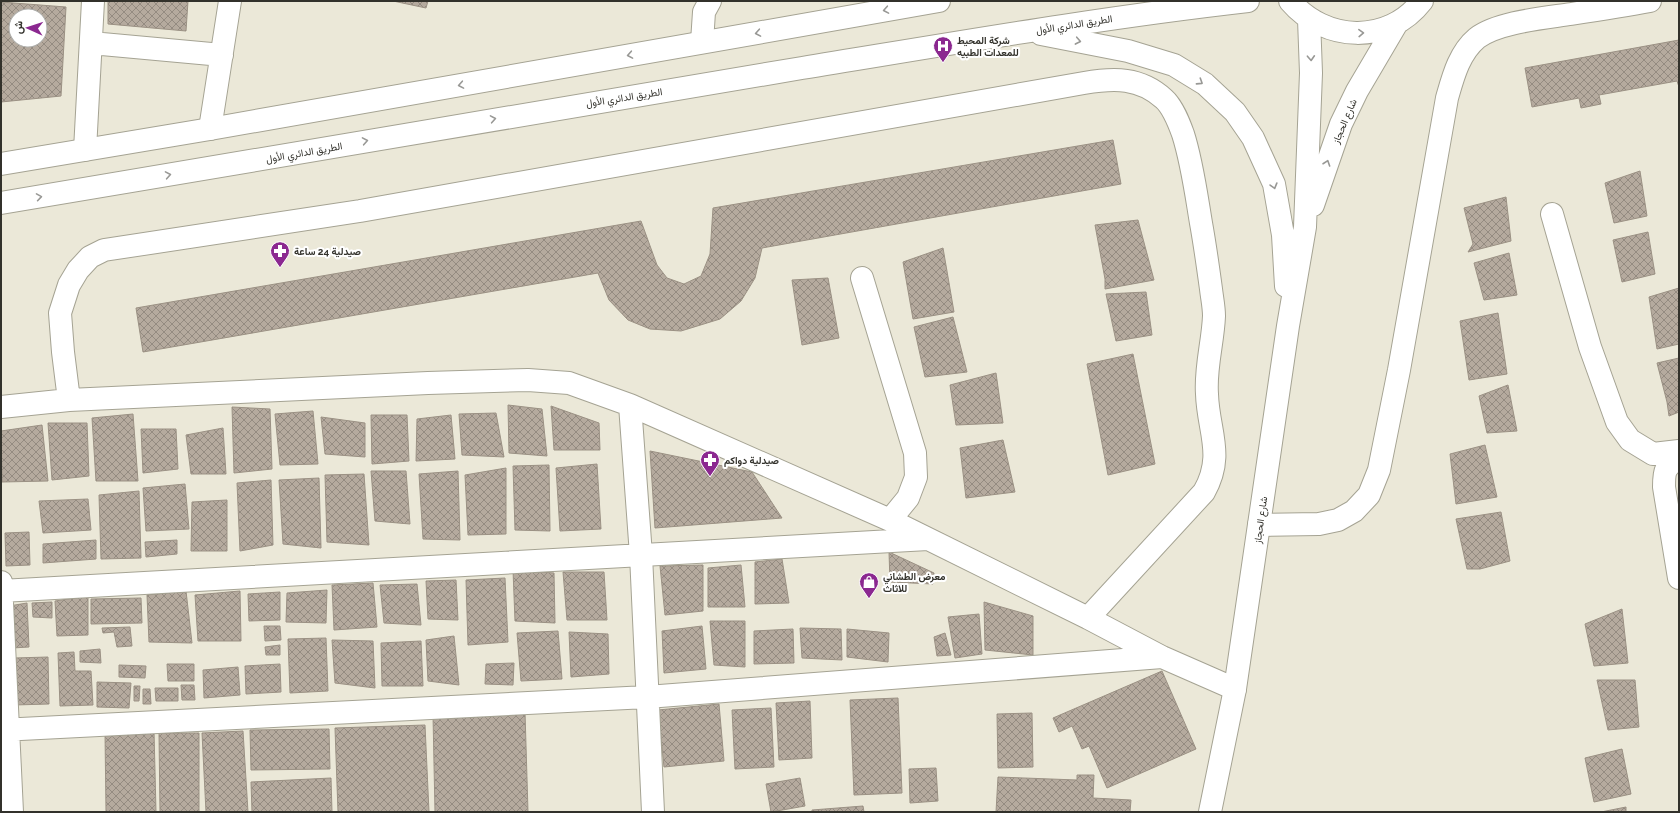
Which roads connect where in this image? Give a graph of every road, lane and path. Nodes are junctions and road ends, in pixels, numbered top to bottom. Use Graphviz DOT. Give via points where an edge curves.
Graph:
graph roads {
  1 [pos="93,1"];
  2 [pos="230,1"];
  3 [pos="710,1"];
  4 [pos="939,1"];
  5 [pos="1248,1"];
  6 [pos="1290,1"];
  7 [pos="1422,1"];
  8 [pos="1650,1"];
  9 [pos="1309,19"];
  10 [pos="1397,23"];
  11 [pos="1026,32"];
  12 [pos="702,42"];
  13 [pos="91,43"];
  14 [pos="222,56"];
  15 [pos="210,129"];
  16 [pos="85,150"];
  17 [pos="1,164"];
  18 [pos="1,203"];
  19 [pos="1552,214"];
  20 [pos="1305,226"];
  21 [pos="862,278"];
  22 [pos="1288,326"];
  23 [pos="69,400"];
  24 [pos="630,405"];
  25 [pos="1,407"];
  26 [pos="1679,451"];
  27 [pos="1679,457"];
  28 [pos="890,520"];
  29 [pos="1259,525"];
  30 [pos="930,539"];
  31 [pos="641,555"];
  32 [pos="1679,576"];
  33 [pos="1,582"];
  34 [pos="1,591"];
  35 [pos="1088,618"];
  36 [pos="1162,657"];
  37 [pos="1235,690"];
  38 [pos="647,697"];
  39 [pos="4,730"];
  40 [pos="12,812"];
  41 [pos="653,812"];
  42 [pos="1210,812"];
  1 -- 13 [label="street"];
  2 -- 14 [label="street"];
  3 -- 12 [label="street" via="704,12"];
  4 -- 12 [label="street, one-way"];
  5 -- 11 [label="street, الطريق الدائري الأول" via="1147,12"];
  6 -- 9 [label="street"];
  7 -- 10 [label="street"];
  8 -- 29 [label="street" via="1496,28 1477,38 1463,54 1447,98 1395,393 1379,470 1369,495 1354,511 1338,520 1320,524"];
  9 -- 10 [label="street, one-way" via="1330,29 1352,33 1383,29"];
  9 -- 20 [label="street, شارع الحجاز, one-way" via="1311,73"];
  20 -- 10 [label="street, شارع الحجاز, one-way" via="1341,124 1356,91"];
  18 -- 11 [label="street, الطريق الدائري الأول, one-way" via="527,113"];
  11 -- 22 [label="street, one-way" via="1128,51 1174,65 1205,84 1235,112 1253,138 1274,184 1283,235"];
  12 -- 15 [label="street, one-way"];
  13 -- 14 [label="street"];
  13 -- 16 [label="street"];
  14 -- 15 [label="street"];
  15 -- 16 [label="street"];
  16 -- 17 [label="street"];
  19 -- 26 [label="street" via="1590,347 1616,422 1630,440 1653,454"];
  20 -- 22 [label="street, شارع الحجاز"];
  21 -- 28 [label="street" via="916,453 916,477 908,498"];
  22 -- 29 [label="street, شارع الحجاز"];
  23 -- 24 [label="street" via="528,380 569,383"];
  23 -- 25 [label="street"];
  23 -- 35 [label="street" via="60,313 78,270 90,257 104,250 368,209 1108,79 1132,81 1165,100 1175,116 1189,156 1214,314 1206,394 1214,436 1214,469 1204,492"];
  24 -- 28 [label="street"];
  24 -- 31 [label="street"];
  27 -- 32 [label="street" via="1666,466 1664,488"];
  28 -- 30 [label="street"];
  29 -- 37 [label="street, شارع الحجاز"];
  30 -- 31 [label="street"];
  30 -- 35 [label="street"];
  31 -- 34 [label="street"];
  31 -- 38 [label="street"];
  33 -- 34 [label="street"];
  34 -- 39 [label="street"];
  35 -- 36 [label="street"];
  36 -- 37 [label="street"];
  36 -- 38 [label="street"];
  37 -- 42 [label="street, شارع الحجاز"];
  38 -- 39 [label="street"];
  38 -- 41 [label="street"];
  39 -- 40 [label="street"];
}
